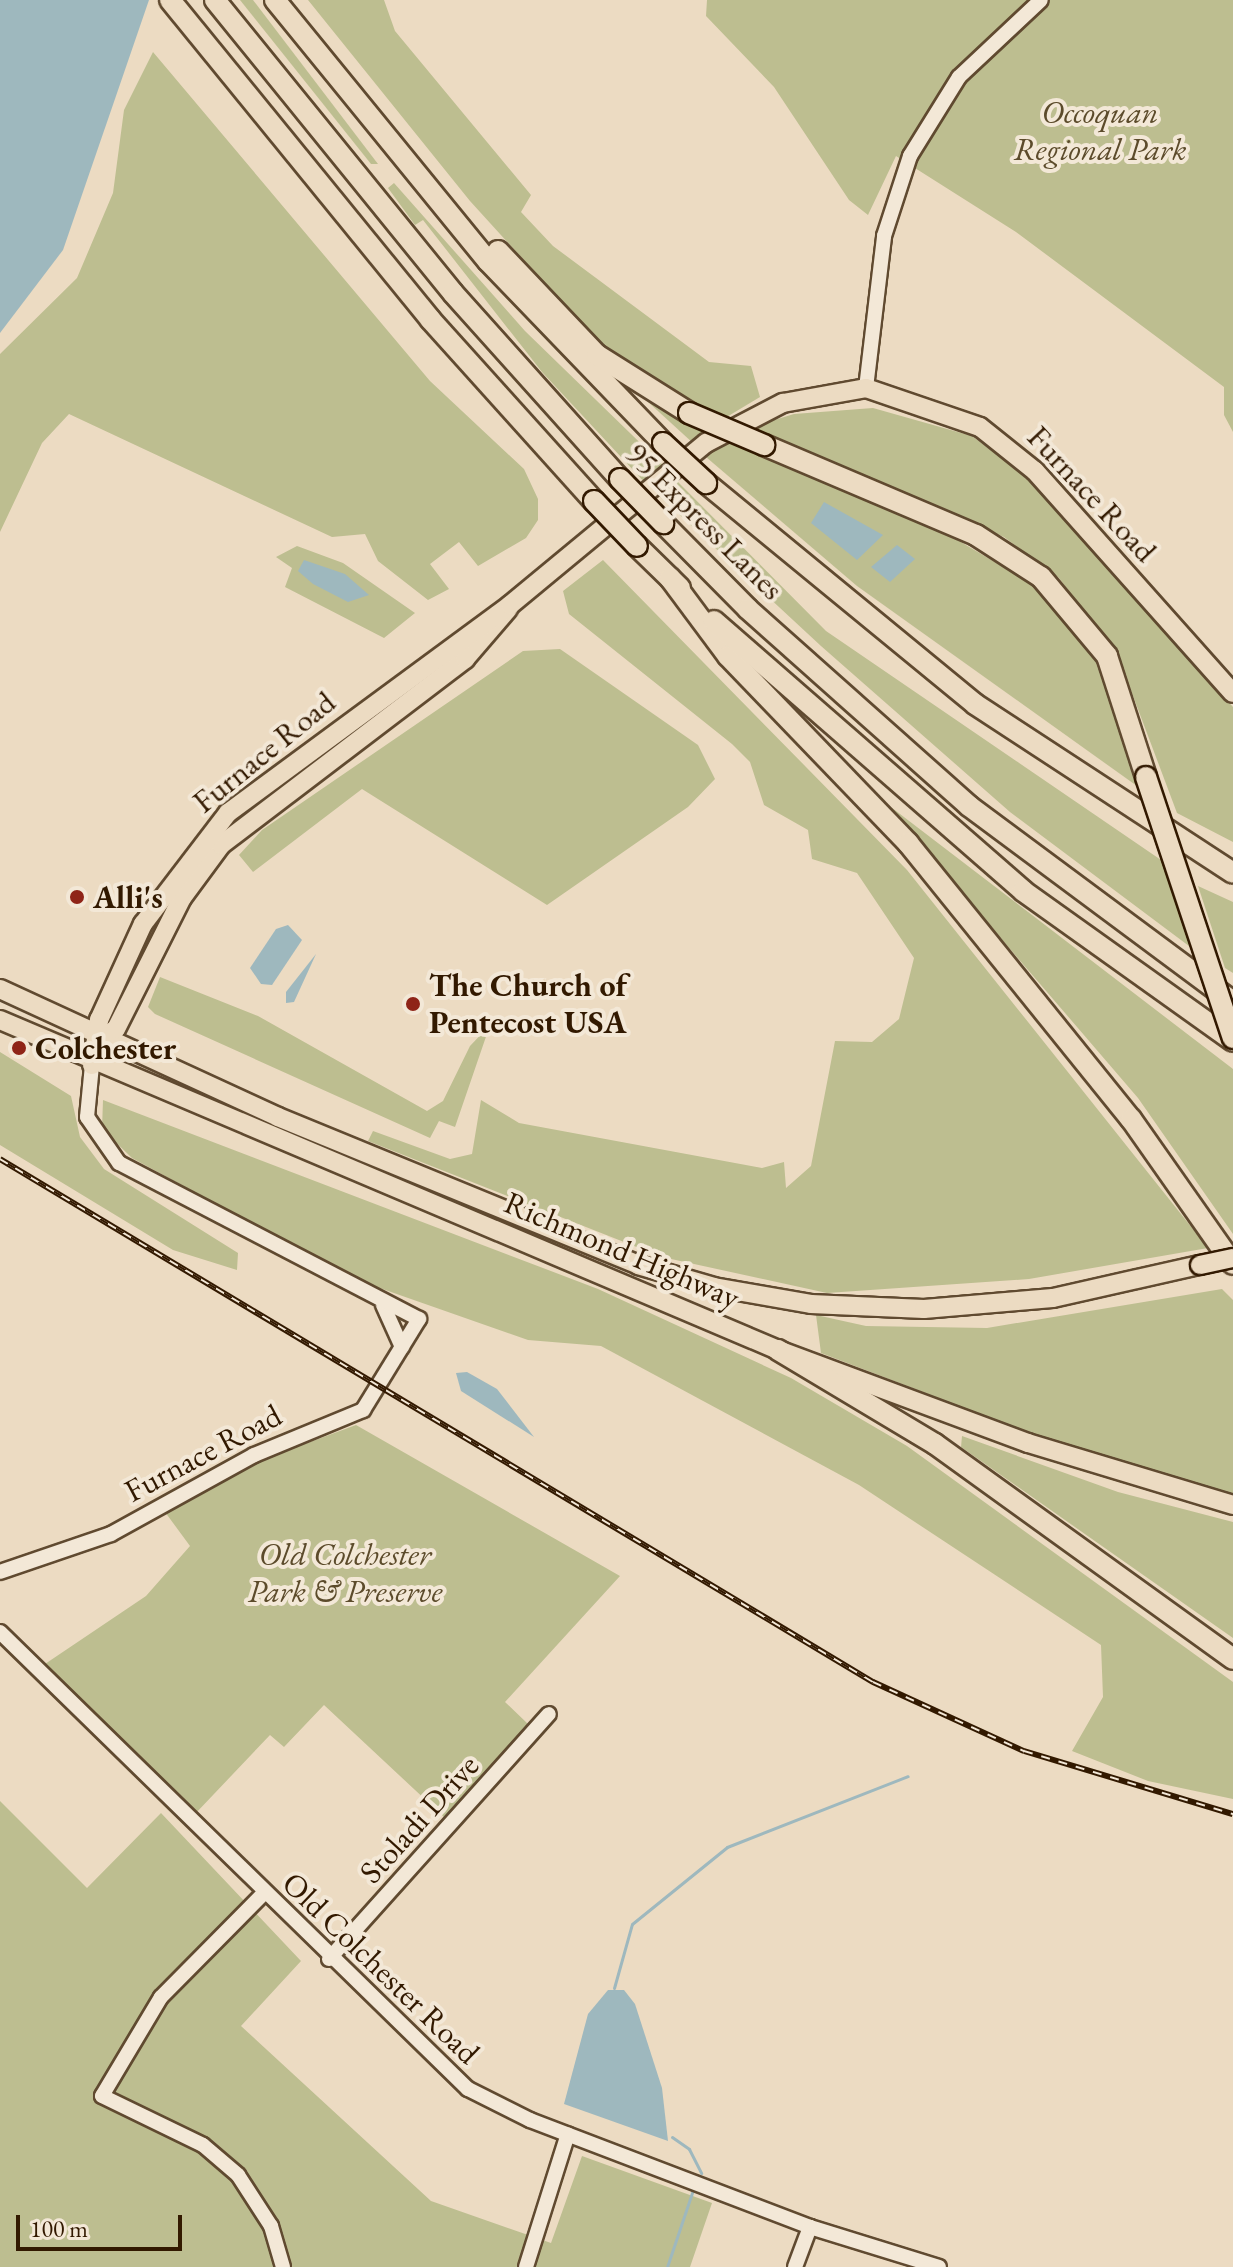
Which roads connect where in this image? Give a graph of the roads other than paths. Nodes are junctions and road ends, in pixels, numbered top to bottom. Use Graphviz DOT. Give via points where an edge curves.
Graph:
graph roads {
  1 [pos="170,0"];
  2 [pos="215,0"];
  3 [pos="275,0"];
  4 [pos="1041,0"];
  5 [pos="419,178"];
  6 [pos="866,388"];
  7 [pos="670,578"];
  8 [pos="510,605"];
  9 [pos="1233,693"];
  10 [pos="271,779"];
  11 [pos="283,794"];
  12 [pos="1233,873"];
  13 [pos="1137,936"];
  14 [pos="1233,986"];
  15 [pos="0,989"];
  16 [pos="1233,1002"];
  17 [pos="0,1020"];
  18 [pos="100,1040"];
  19 [pos="1233,1040"];
  20 [pos="92,1065"];
  21 [pos="1233,1261"];
  22 [pos="370,1295"];
  23 [pos="402,1347"];
  24 [pos="778,1350"];
  25 [pos="1233,1505"];
  26 [pos="0,1572"];
  27 [pos="0,1632"];
  28 [pos="1233,1659"];
  29 [pos="549,1714"];
  30 [pos="263,1894"];
  31 [pos="329,1959"];
  32 [pos="568,2134"];
  33 [pos="810,2227"];
  34 [pos="283,2267"];
  35 [pos="526,2267"];
  36 [pos="795,2267"];
  37 [pos="939,2267"];
  1 -- 7 [label="highway, bridge" via="430,319"];
  2 -- 13 [label="highway, 95 Express Lanes, bridge" via="453,293 663,523 969,806"];
  3 -- 5 [label="highway"];
  4 -- 6 [label="street" via="959,77 910,156 884,236"];
  5 -- 12 [label="highway, bridge" via="568,349 706,483 975,704"];
  5 -- 19 [label="highway, bridge" via="597,355 689,413 976,535 1041,577 1107,656"];
  6 -- 8 [label="main road, Furnace Road" via="783,403 726,429"];
  6 -- 9 [label="main road, Furnace Road" via="961,416 1014,451"];
  7 -- 19 [label="highway" via="1013,882"];
  7 -- 21 [label="highway" via="728,656 918,856 1131,1119"];
  8 -- 10 [label="main road, Furnace Road"];
  8 -- 11 [label="main road, Furnace Road" via="465,659"];
  10 -- 11 [label="main road"];
  10 -- 18 [label="main road, Furnace Road" via="217,825 157,902 99,1020"];
  11 -- 18 [label="main road, Furnace Road" via="233,833 197,874 116,1029"];
  13 -- 14 [label="highway"];
  13 -- 16 [label="highway, 95 Express Lanes"];
  15 -- 18 [label="main road, Richmond Highway"];
  17 -- 20 [label="main road, Richmond Highway"];
  18 -- 20 [label="main road, Furnace Road"];
  18 -- 21 [label="main road, Richmond Highway, bridge" via="592,1247 714,1287 851,1308 937,1309 1053,1298"];
  20 -- 22 [label="street, Furnace Road" via="85,1109 110,1155"];
  20 -- 24 [label="main road, Richmond Highway"];
  22 -- 23 [label="street, Furnace Road" via="392,1316"];
  22 -- 23 [label="street, Furnace Road" via="419,1319"];
  23 -- 26 [label="street, Furnace Road" via="363,1410 254,1455 111,1534"];
  24 -- 25 [label="main road, Richmond Highway" via="1028,1443"];
  24 -- 28 [label="highway" via="935,1444"];
  27 -- 30 [label="street, Old Colchester Road"];
  29 -- 31 [label="street, Stoladi Drive"];
  30 -- 31 [label="street, Old Colchester Road"];
  30 -- 34 [label="street" via="161,1997 102,2096 203,2145 227,2164 256,2199"];
  31 -- 32 [label="street, Old Colchester Road" via="468,2089"];
  32 -- 33 [label="street, Old Colchester Road"];
  32 -- 35 [label="street"];
  33 -- 36 [label="street"];
  33 -- 37 [label="street, Old Colchester Road"];
}
